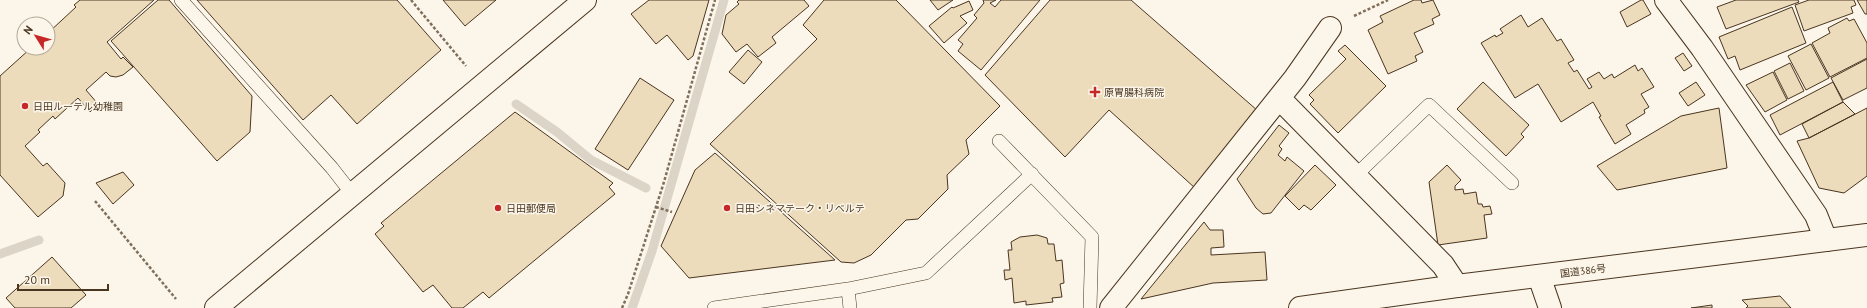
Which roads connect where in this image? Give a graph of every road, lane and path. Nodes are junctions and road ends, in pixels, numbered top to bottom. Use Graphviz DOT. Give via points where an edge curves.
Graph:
graph roads {
  1 [pos="181,0"];
  2 [pos="411,0"];
  3 [pos="585,0"];
  4 [pos="715,0"];
  5 [pos="1388,0"];
  6 [pos="1666,0"];
  7 [pos="1330,28"];
  8 [pos="462,60"];
  9 [pos="1279,98"];
  10 [pos="999,142"];
  11 [pos="1032,174"];
  12 [pos="1355,176"];
  13 [pos="1512,184"];
  14 [pos="353,195"];
  15 [pos="95,201"];
  16 [pos="657,207"];
  17 [pos="672,212"];
  18 [pos="1867,234"];
  19 [pos="1826,240"];
  20 [pos="1539,276"];
  21 [pos="1457,286"];
  22 [pos="848,289"];
  23 [pos="176,299"];
  24 [pos="216,308"];
  25 [pos="622,308"];
  26 [pos="714,308"];
  27 [pos="850,308"];
  28 [pos="1090,308"];
  29 [pos="1110,308"];
  30 [pos="1300,308"];
  31 [pos="1550,308"];
  1 -- 14 [label="lane" via="332,168"];
  2 -- 8 [label="path"];
  3 -- 14 [label="main road"];
  4 -- 16 [label="path"];
  5 -- 7 [label="path"];
  6 -- 19 [label="main road" via="1702,48 1816,215"];
  7 -- 9 [label="main road"];
  9 -- 12 [label="main road"];
  9 -- 29 [label="main road"];
  10 -- 11 [label="lane"];
  11 -- 22 [label="lane" via="926,273"];
  11 -- 28 [label="lane" via="1092,237"];
  12 -- 13 [label="lane" via="1429,105"];
  12 -- 21 [label="main road" via="1443,265"];
  14 -- 24 [label="main road"];
  15 -- 23 [label="path"];
  16 -- 17 [label="path"];
  16 -- 25 [label="path"];
  18 -- 19 [label="main road, 国道386号"];
  19 -- 20 [label="main road, 国道386号"];
  20 -- 21 [label="main road, 国道386号"];
  20 -- 31 [label="main road"];
  21 -- 30 [label="main road, 国道386号"];
  22 -- 26 [label="lane"];
  22 -- 27 [label="lane"];
}
